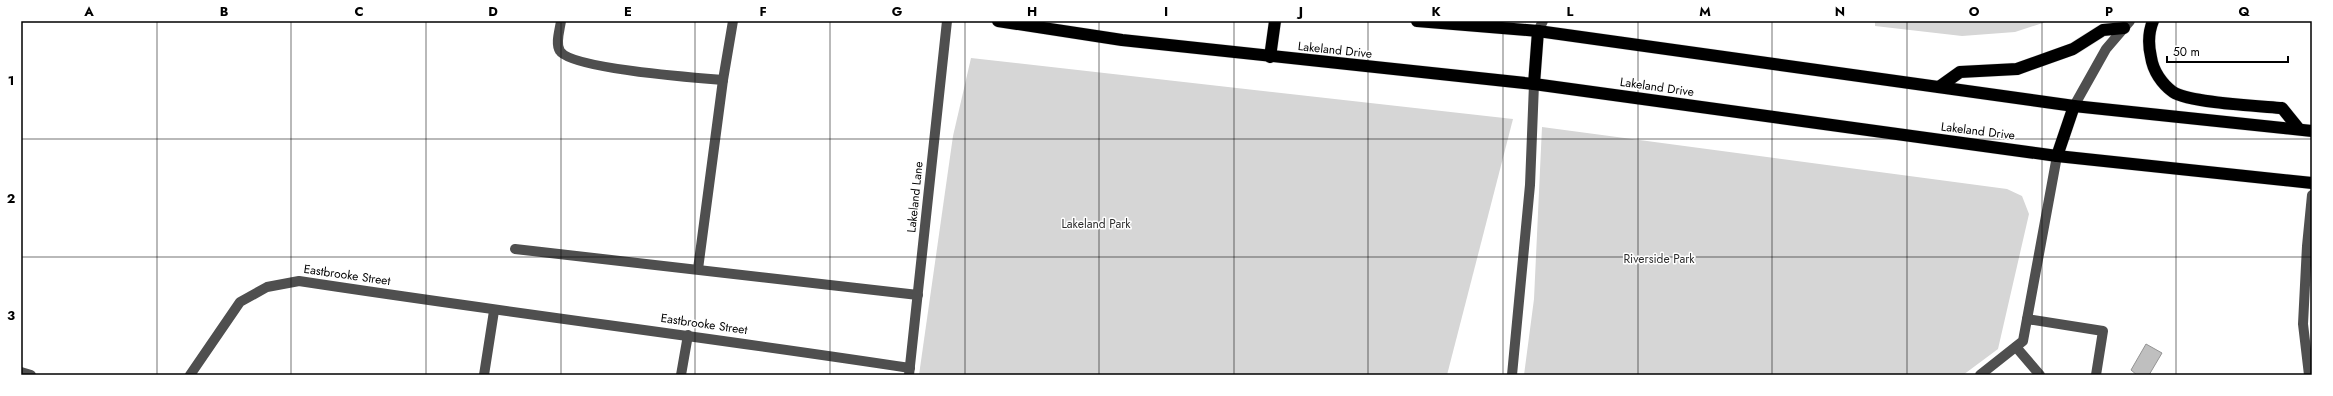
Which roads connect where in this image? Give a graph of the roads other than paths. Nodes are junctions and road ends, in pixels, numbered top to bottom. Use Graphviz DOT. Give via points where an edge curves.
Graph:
graph roads {
  1 [pos="561,21"];
  2 [pos="733,21"];
  3 [pos="947,21"];
  4 [pos="998,21"];
  5 [pos="1275,21"];
  6 [pos="1417,21"];
  7 [pos="2153,21"];
  8 [pos="2127,24"];
  9 [pos="1541,26"];
  10 [pos="1270,57"];
  11 [pos="723,80"];
  12 [pos="1534,84"];
  13 [pos="1939,87"];
  14 [pos="2074,106"];
  15 [pos="2299,129"];
  16 [pos="2312,131"];
  17 [pos="2057,156"];
  18 [pos="2312,182"];
  19 [pos="2312,195"];
  20 [pos="516,248"];
  21 [pos="698,269"];
  22 [pos="918,295"];
  23 [pos="494,311"];
  24 [pos="2027,319"];
  25 [pos="688,335"];
  26 [pos="2016,347"];
  27 [pos="909,371"];
  28 [pos="21,372"];
  29 [pos="31,375"];
  30 [pos="190,375"];
  31 [pos="484,375"];
  32 [pos="681,375"];
  33 [pos="1512,375"];
  34 [pos="1980,375"];
  35 [pos="2040,375"];
  36 [pos="2096,375"];
  37 [pos="2309,375"];
  1 -- 11 [label="street" via="558,47 560,53 568,57 650,73"];
  2 -- 11 [label="street"];
  3 -- 22 [label="street, Lakeland Lane"];
  4 -- 10 [label="highway, Lakeland Drive" via="1122,40"];
  5 -- 10 [label="highway"];
  6 -- 9 [label="highway"];
  7 -- 15 [label="highway" via="2148,44 2152,62 2158,77 2174,92 2200,100 2282,108"];
  8 -- 13 [label="highway" via="2103,30 2073,49 2017,69 1960,72"];
  8 -- 14 [label="street" via="2106,49"];
  9 -- 12 [label="highway"];
  9 -- 13 [label="highway"];
  10 -- 12 [label="highway, Lakeland Drive"];
  11 -- 21 [label="street"];
  12 -- 17 [label="highway, Lakeland Drive"];
  12 -- 33 [label="street" via="1530,185"];
  13 -- 14 [label="highway"];
  14 -- 15 [label="highway"];
  14 -- 17 [label="highway"];
  15 -- 16 [label="highway"];
  17 -- 18 [label="highway, Lakeland Drive"];
  17 -- 24 [label="street"];
  19 -- 37 [label="street" via="2303,324"];
  20 -- 21 [label="street"];
  21 -- 22 [label="street"];
  22 -- 27 [label="street, Lakeland Lane"];
  23 -- 25 [label="street, Eastbrooke Street"];
  23 -- 30 [label="street, Eastbrooke Street" via="299,281 267,287 240,302"];
  23 -- 31 [label="street"];
  24 -- 26 [label="street" via="2023,341"];
  24 -- 36 [label="street" via="2103,331"];
  25 -- 27 [label="street, Eastbrooke Street"];
  25 -- 32 [label="street"];
  26 -- 34 [label="street"];
  26 -- 35 [label="street"];
  28 -- 29 [label="street"];
}
